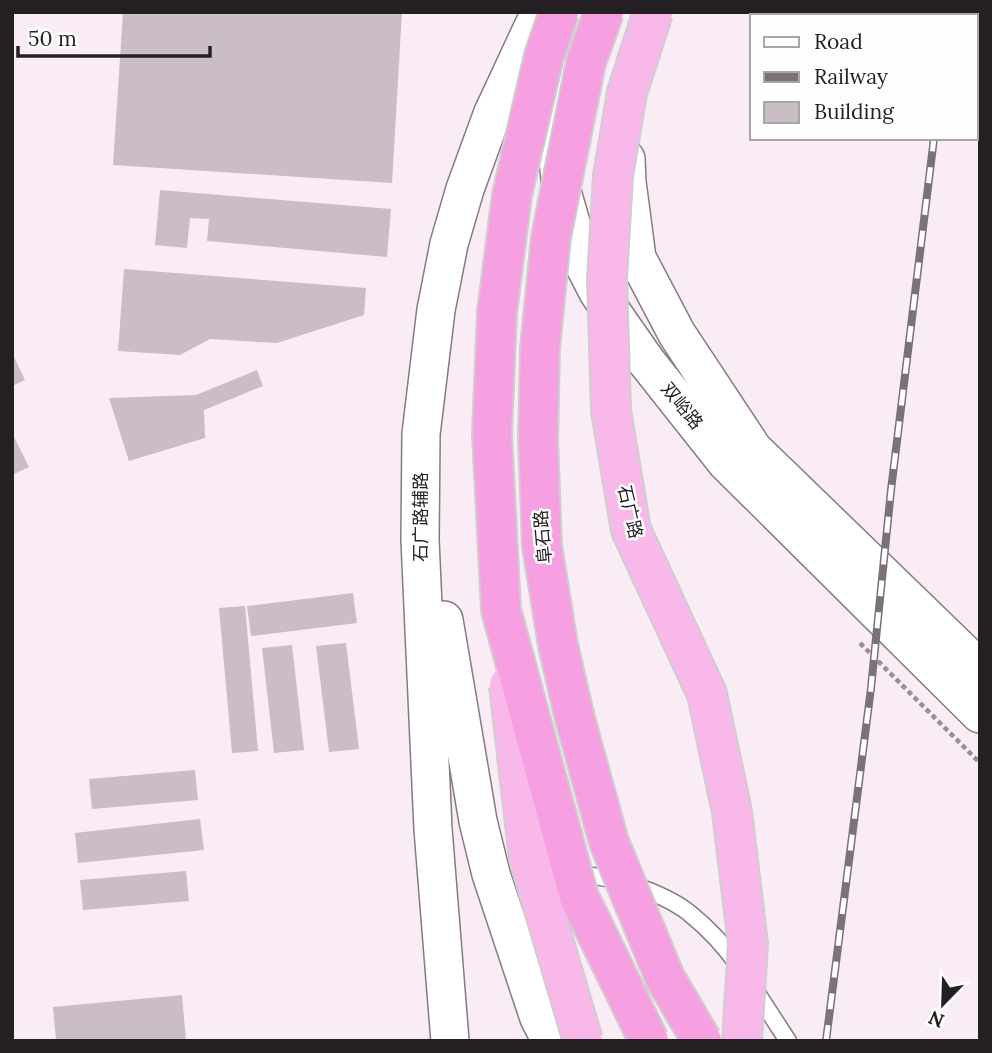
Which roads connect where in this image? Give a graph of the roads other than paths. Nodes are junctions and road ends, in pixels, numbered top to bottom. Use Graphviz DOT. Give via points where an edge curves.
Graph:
graph roads {
  1 [pos="540,12"];
  2 [pos="560,12"];
  3 [pos="604,12"];
  4 [pos="646,12"];
  5 [pos="653,12"];
  6 [pos="561,188"];
  7 [pos="501,610"];
  8 [pos="980,669"];
  9 [pos="980,714"];
  10 [pos="437,880"];
  11 [pos="507,894"];
  12 [pos="450,1041"];
  13 [pos="551,1041"];
  14 [pos="583,1041"];
  15 [pos="649,1041"];
  16 [pos="702,1041"];
  17 [pos="742,1041"];
  18 [pos="788,1041"];
  1 -- 10 [label="street, 石广路辅路" via="492,115 461,200 436,310 421,434 420,540"];
  2 -- 6 [label="street, 双峪路" via="553,111"];
  2 -- 7 [label="highway, bridge" via="544,57 512,195 497,312 492,433"];
  3 -- 16 [label="highway, 阜石路, bridge" via="586,62 551,237 540,348 542,547 558,646 609,842 665,978"];
  4 -- 8 [label="street, 双峪路" via="626,115 627,183 637,258 677,334 753,449"];
  5 -- 17 [label="main road, 石广路, bridge" via="626,93 612,176 607,279 611,411 631,530 707,694 732,812 748,944"];
  6 -- 9 [label="street, 双峪路" via="582,261 598,292 726,462"];
  6 -- 11 [label="street, 石广路辅路" via="512,173 487,181 475,205 454,289 436,393 435,494 443,614 473,801"];
  7 -- 14 [label="main road, bridge" via="529,858"];
  7 -- 15 [label="highway, bridge" via="579,897"];
  10 -- 11 [label="street" via="461,868 476,867"];
  10 -- 12 [label="street, 石广路辅路"];
  11 -- 13 [label="street, 石广路辅路" via="539,1018"];
  11 -- 18 [label="lane" via="584,875 637,886 686,911 729,951"];
}
